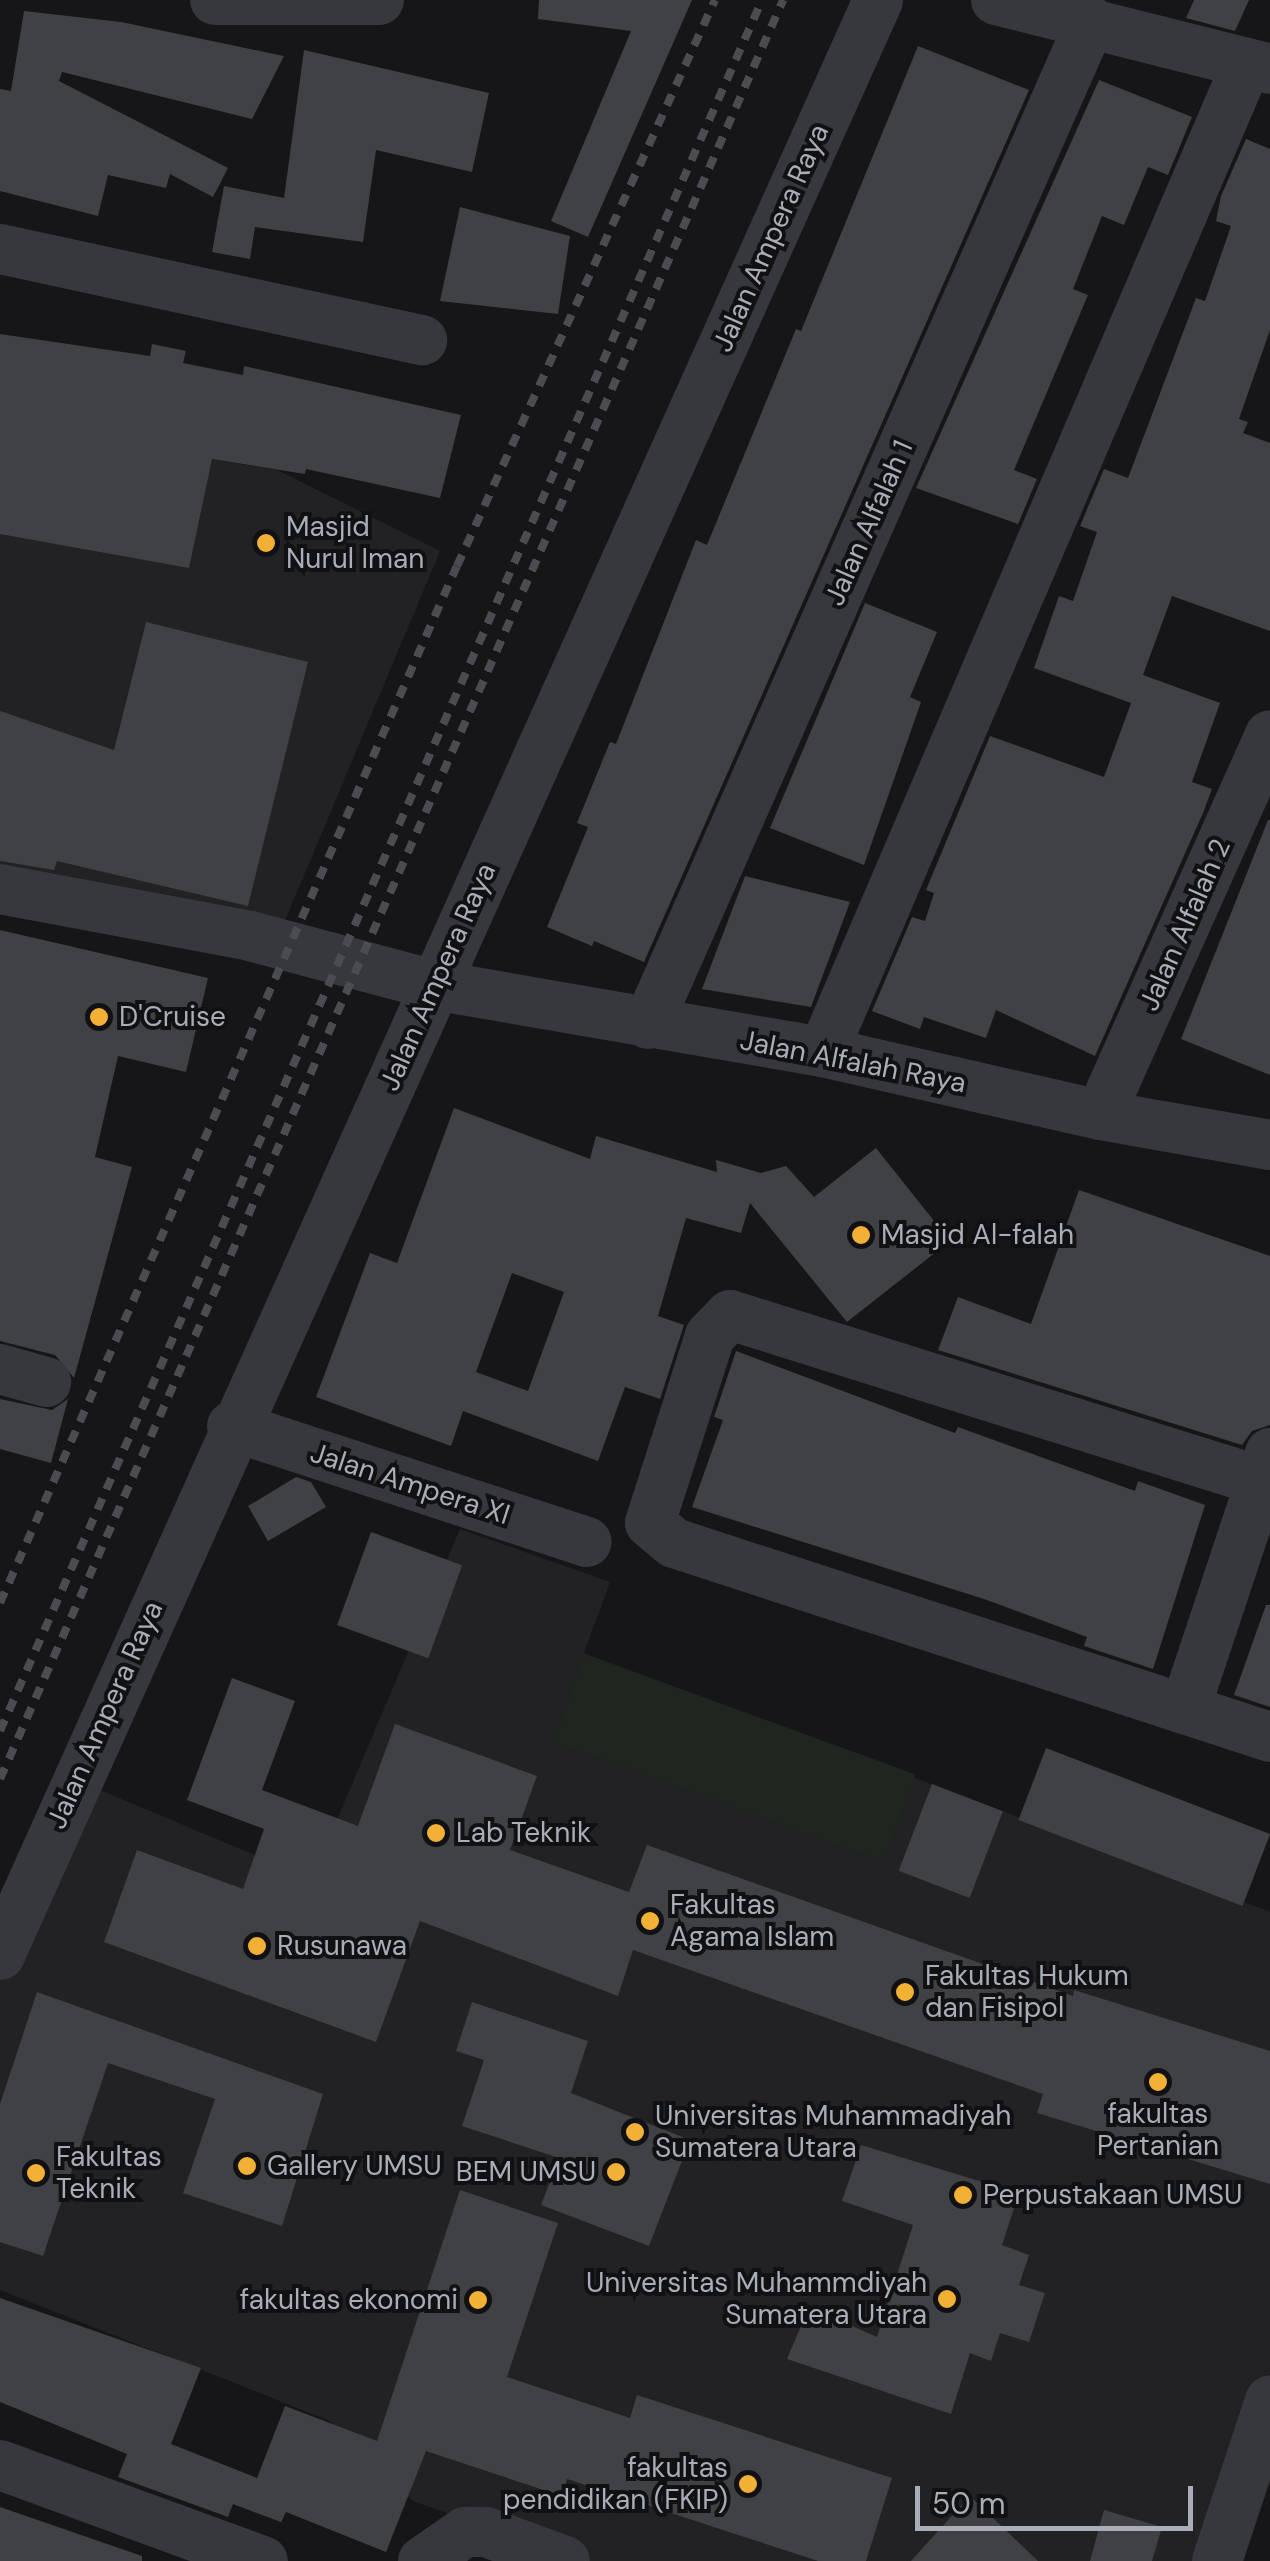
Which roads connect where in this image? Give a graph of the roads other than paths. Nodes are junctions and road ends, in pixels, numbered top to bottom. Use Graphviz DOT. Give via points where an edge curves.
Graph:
graph roads {
  1 [pos="215,0"];
  2 [pos="380,0"];
  3 [pos="878,0"];
  4 [pos="996,0"];
  5 [pos="1091,21"];
  6 [pos="1259,66"];
  7 [pos="0,249"];
  8 [pos="422,340"];
  9 [pos="1270,735"];
  10 [pos="0,889"];
  11 [pos="434,984"];
  12 [pos="648,1024"];
  13 [pos="823,1052"];
  14 [pos="1100,1115"];
  15 [pos="1270,1145"];
  16 [pos="232,1426"];
  17 [pos="1265,1467"];
  18 [pos="587,1542"];
  19 [pos="1185,1709"];
  20 [pos="1270,1737"];
  21 [pos="0,1954"];
  22 [pos="1270,2401"];
  23 [pos="0,2465"];
  24 [pos="262,2561"];
  25 [pos="422,2561"];
  26 [pos="565,2561"];
  27 [pos="1217,2561"];
  1 -- 2 [label="street"];
  3 -- 11 [label="street, Jalan Ampera Raya"];
  4 -- 5 [label="street"];
  5 -- 6 [label="street"];
  5 -- 12 [label="street, Jalan Alfalah 1"];
  6 -- 13 [label="street"];
  7 -- 8 [label="street"];
  9 -- 14 [label="street, Jalan Alfalah 2"];
  10 -- 11 [label="street, Jalan Alfalah Raya" via="279,943"];
  11 -- 12 [label="street, Jalan Alfalah Raya"];
  11 -- 16 [label="street, Jalan Ampera Raya"];
  12 -- 13 [label="street, Jalan Alfalah Raya"];
  13 -- 14 [label="street, Jalan Alfalah Raya"];
  14 -- 15 [label="street, Jalan Alfalah Raya"];
  16 -- 18 [label="street, Jalan Ampera XI"];
  16 -- 21 [label="street, Jalan Ampera Raya"];
  17 -- 19 [label="street"];
  17 -- 19 [label="street" via="730,1316 710,1336 652,1508 657,1534 674,1542"];
  19 -- 20 [label="street"];
  22 -- 27 [label="street"];
  23 -- 24 [label="street"];
  25 -- 26 [label="street" via="465,2532 486,2532"];
}
